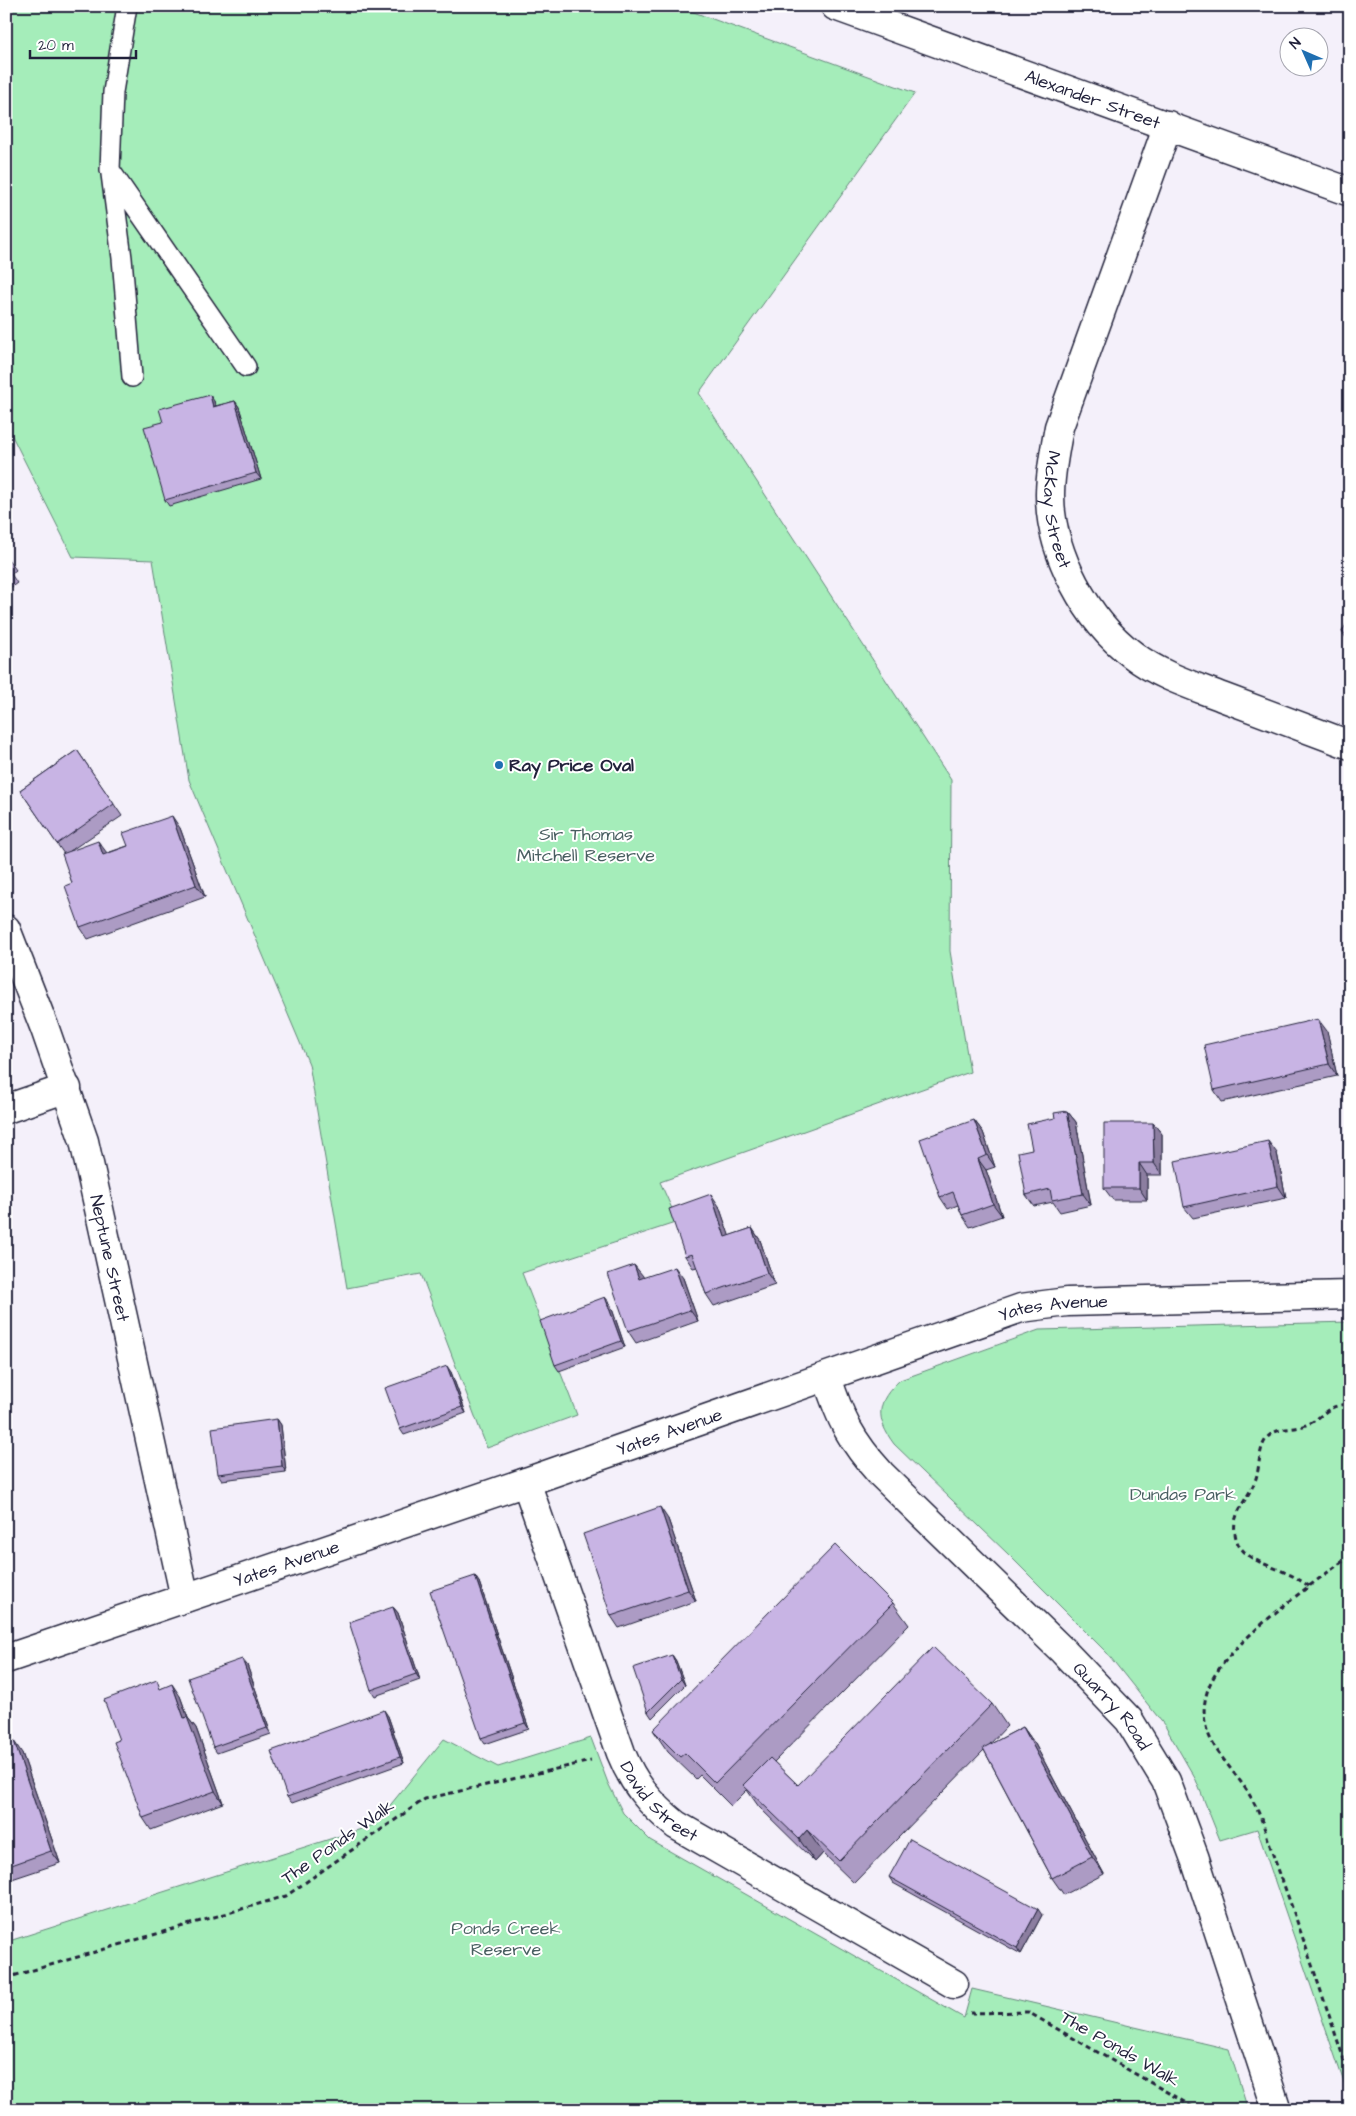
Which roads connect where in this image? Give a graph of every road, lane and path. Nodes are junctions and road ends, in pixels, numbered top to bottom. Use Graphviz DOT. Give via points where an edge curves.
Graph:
graph roads {
  1 [pos="127,6"];
  2 [pos="834,6"];
  3 [pos="1168,125"];
  4 [pos="110,170"];
  5 [pos="1350,192"];
  6 [pos="246,368"];
  7 [pos="132,377"];
  8 [pos="1350,745"];
  9 [pos="6,929"];
  10 [pos="67,1088"];
  11 [pos="6,1109"];
  12 [pos="1350,1295"];
  13 [pos="827,1377"];
  14 [pos="1350,1404"];
  15 [pos="526,1482"];
  16 [pos="1350,1556"];
  17 [pos="1310,1586"];
  18 [pos="185,1598"];
  19 [pos="6,1660"];
  20 [pos="598,1759"];
  21 [pos="6,1978"];
  22 [pos="954,1984"];
  23 [pos="1028,2012"];
  24 [pos="1350,2077"];
  25 [pos="1198,2110"];
  26 [pos="1278,2110"];
  1 -- 4 [label="lane" via="113,92"];
  2 -- 3 [label="street, Alexander Street"];
  3 -- 5 [label="street, Alexander Street"];
  3 -- 8 [label="street, McKay Street" via="1059,427 1050,497 1056,534 1068,572 1085,605 1132,655 1163,674"];
  4 -- 6 [label="lane"];
  4 -- 7 [label="lane" via="122,258"];
  9 -- 10 [label="street, Neptune Street"];
  10 -- 11 [label="street"];
  10 -- 18 [label="street, Neptune Street" via="84,1141"];
  12 -- 13 [label="street, Yates Avenue" via="1067,1302 1021,1308"];
  13 -- 15 [label="street, Yates Avenue"];
  13 -- 26 [label="street, Quarry Road" via="847,1429 881,1474 1063,1651 1129,1720 1166,1781"];
  14 -- 17 [label="path" via="1335,1406 1312,1422 1270,1435 1263,1444 1255,1481 1235,1519 1238,1546 1246,1554"];
  15 -- 18 [label="street, Yates Avenue"];
  15 -- 22 [label="street, David Street" via="624,1761 638,1787 655,1808 676,1825"];
  16 -- 17 [label="path"];
  17 -- 24 [label="path" via="1256,1630 1226,1661 1208,1690 1205,1719 1214,1747 1253,1802"];
  18 -- 19 [label="street, Yates Avenue"];
  20 -- 21 [label="path, The Ponds Walk" via="425,1798 286,1896"];
  23 -- 25 [label="path, The Ponds Walk"];
}
